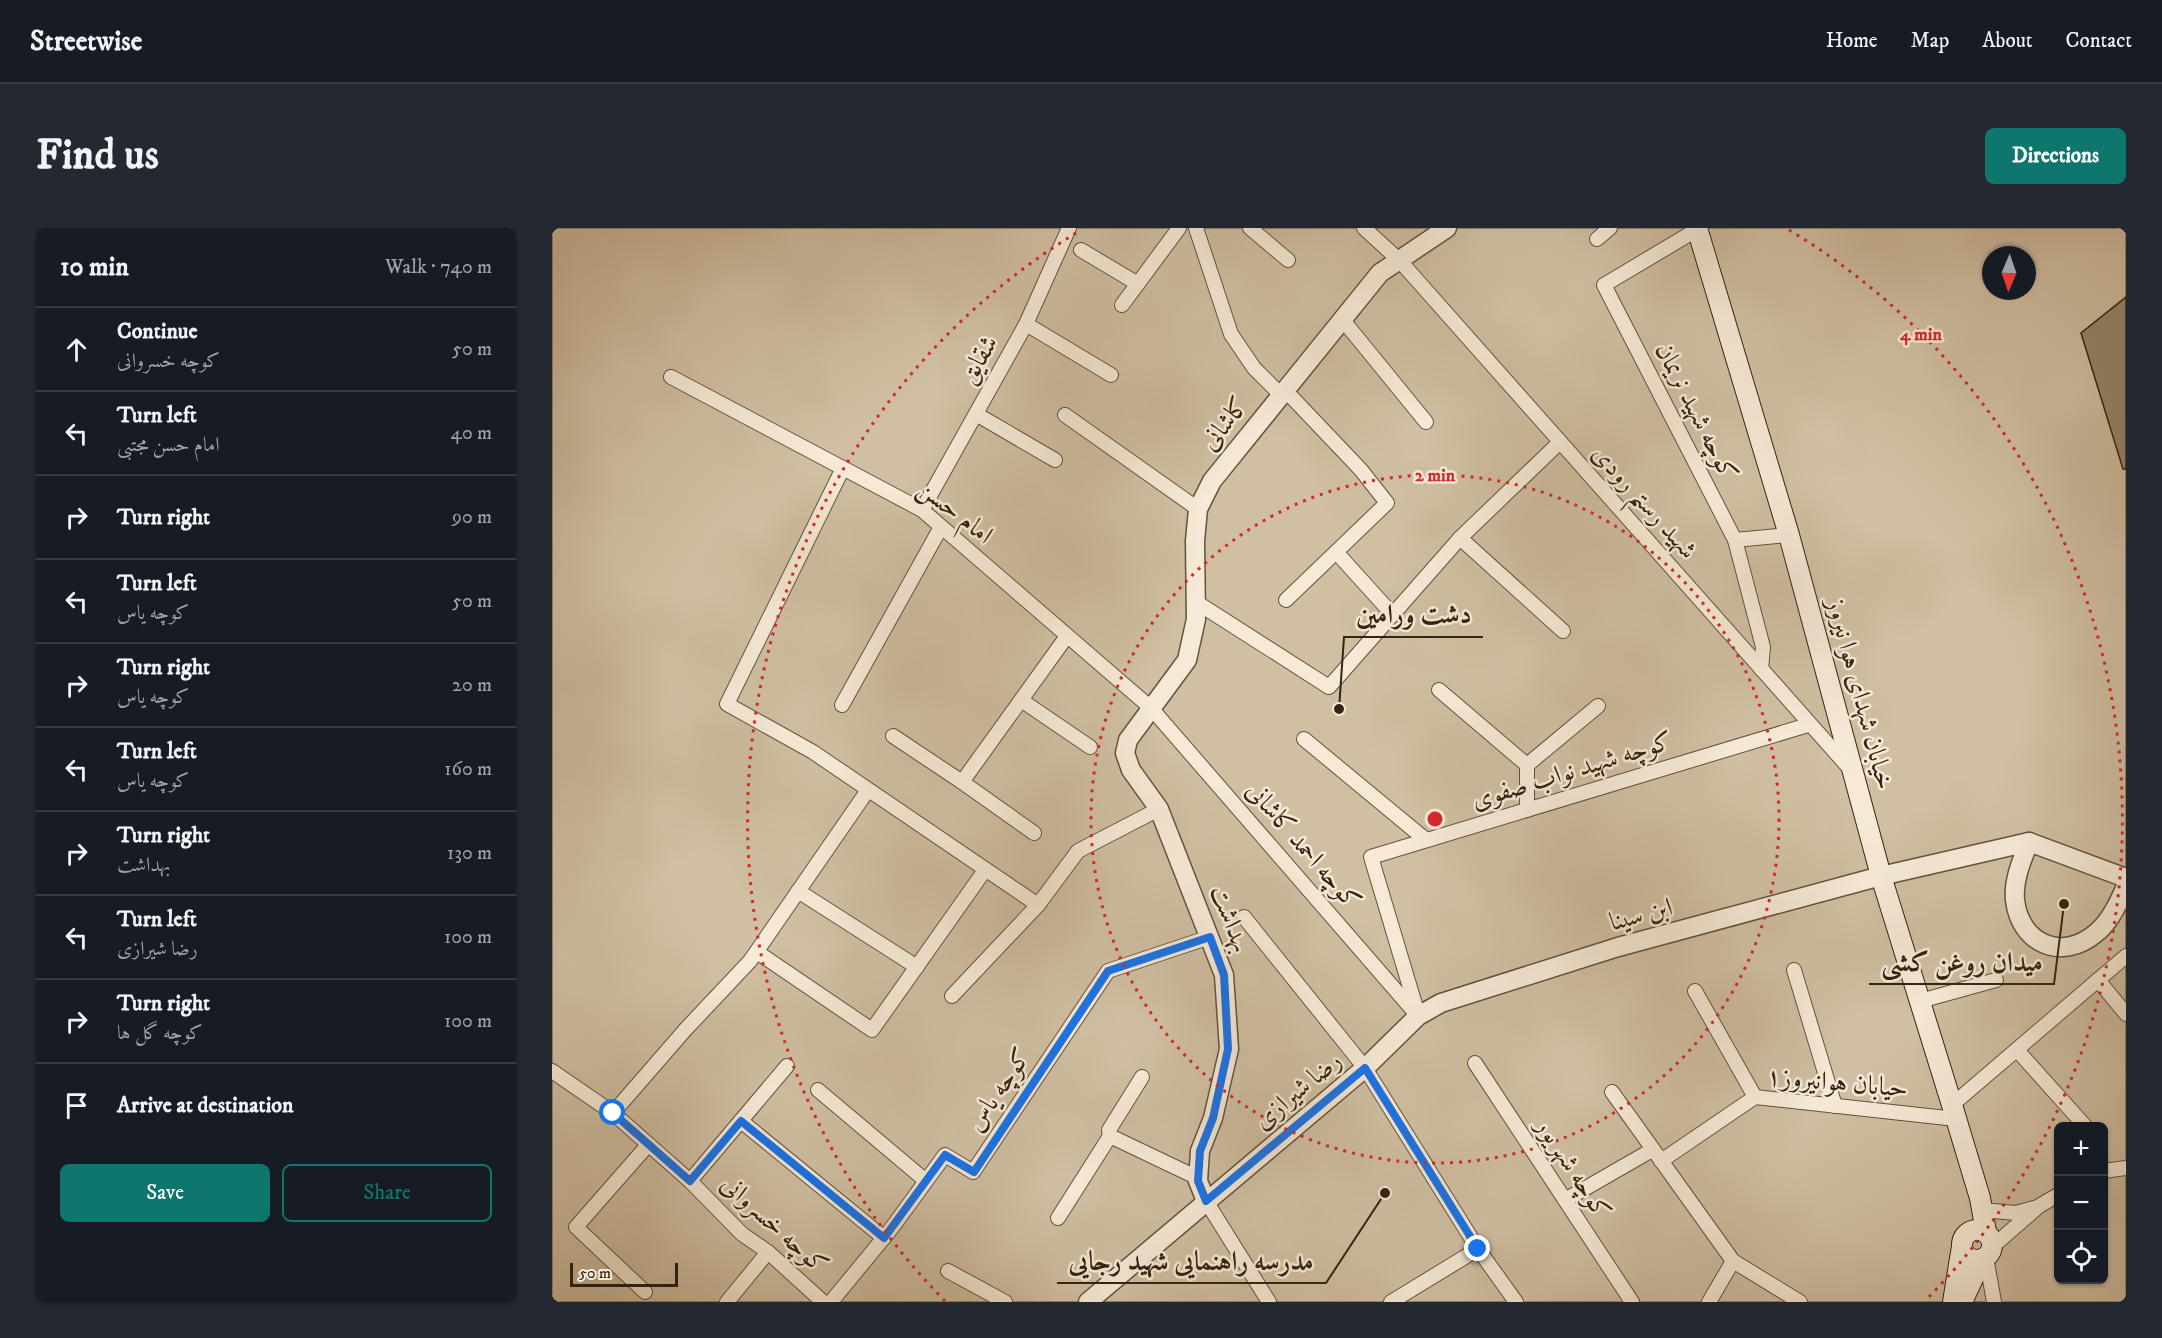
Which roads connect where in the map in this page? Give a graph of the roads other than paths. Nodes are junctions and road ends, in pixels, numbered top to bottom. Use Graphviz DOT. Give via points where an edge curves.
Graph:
graph roads {
  1 [pos="1069,228"];
  2 [pos="1179,228"];
  3 [pos="1196,228"];
  4 [pos="1250,228"];
  5 [pos="1364,228"];
  6 [pos="1447,228"];
  7 [pos="1610,228"];
  8 [pos="1698,228"];
  9 [pos="1597,239"];
  10 [pos="1081,250"];
  11 [pos="1288,260"];
  12 [pos="1400,261"];
  13 [pos="1138,284"];
  14 [pos="1122,305"];
  15 [pos="1342,319"];
  16 [pos="1026,324"];
  17 [pos="1111,375"];
  18 [pos="671,377"];
  19 [pos="1283,392"];
  20 [pos="976,414"];
  21 [pos="1065,416"];
  22 [pos="1426,422"];
  23 [pos="1559,443"];
  24 [pos="1055,460"];
  25 [pos="843,468"];
  26 [pos="1198,509"];
  27 [pos="922,510"];
  28 [pos="941,527"];
  29 [pos="1789,535"];
  30 [pos="1461,538"];
  31 [pos="1735,540"];
  32 [pos="1337,553"];
  33 [pos="1286,600"];
  34 [pos="1196,602"];
  35 [pos="1393,615"];
  36 [pos="1563,632"];
  37 [pos="1067,636"];
  38 [pos="1761,669"];
  39 [pos="1438,690"];
  40 [pos="1021,700"];
  41 [pos="842,705"];
  42 [pos="1598,706"];
  43 [pos="1151,708"];
  44 [pos="1809,725"];
  45 [pos="892,736"];
  46 [pos="1304,739"];
  47 [pos="1090,747"];
  48 [pos="1527,765"];
  49 [pos="1854,774"];
  50 [pos="962,782"];
  51 [pos="868,790"];
  52 [pos="1159,809"];
  53 [pos="1527,810"];
  54 [pos="1034,833"];
  55 [pos="1426,840"];
  56 [pos="2030,842"];
  57 [pos="985,870"];
  58 [pos="1881,876"];
  59 [pos="2126,878"];
  60 [pos="2126,886"];
  61 [pos="798,891"];
  62 [pos="1038,905"];
  63 [pos="1244,917"];
  64 [pos="1210,937"];
  65 [pos="757,952"];
  66 [pos="2126,956"];
  67 [pos="917,967"];
  68 [pos="1794,970"];
  69 [pos="1996,980"];
  70 [pos="2098,980"];
  71 [pos="1695,991"];
  72 [pos="952,996"];
  73 [pos="1920,1001"];
  74 [pos="2126,1014"];
  75 [pos="1418,1016"];
  76 [pos="2016,1050"];
  77 [pos="1475,1063"];
  78 [pos="787,1066"];
  79 [pos="1365,1068"];
  80 [pos="552,1071"];
  81 [pos="1142,1077"];
  82 [pos="819,1090"];
  83 [pos="1612,1092"];
  84 [pos="1755,1097"];
  85 [pos="1835,1106"];
  86 [pos="1954,1112"];
  87 [pos="613,1113"];
  88 [pos="741,1121"];
  89 [pos="2081,1122"];
  90 [pos="1110,1136"];
  91 [pos="648,1145"];
  92 [pos="1657,1155"];
  93 [pos="2126,1168"];
  94 [pos="2108,1170"];
  95 [pos="1972,1174"];
  96 [pos="1198,1178"];
  97 [pos="690,1181"];
  98 [pos="926,1181"];
  99 [pos="2054,1197"];
  100 [pos="1565,1200"];
  101 [pos="1206,1201"];
  102 [pos="2039,1206"];
  103 [pos="1982,1210"];
  104 [pos="1058,1218"];
  105 [pos="884,1238"];
  106 [pos="1979,1245"];
  107 [pos="1478,1249"];
  108 [pos="768,1252"];
  109 [pos="1733,1261"];
  110 [pos="948,1271"];
  111 [pos="645,1292"];
  112 [pos="1396,1301"];
  113 [pos="727,1302"];
  114 [pos="823,1302"];
  115 [pos="831,1302"];
  116 [pos="1005,1302"];
  117 [pos="1088,1302"];
  118 [pos="1269,1302"];
  119 [pos="1516,1302"];
  120 [pos="1632,1302"];
  121 [pos="1709,1302"];
  122 [pos="1800,1302"];
  123 [pos="1953,1302"];
  124 [pos="1962,1302"];
  125 [pos="1994,1302"];
  1 -- 16 [label="street, شقایق"];
  2 -- 13 [label="street"];
  3 -- 19 [label="street" via="1231,334 1254,368"];
  4 -- 11 [label="street"];
  5 -- 12 [label="street, شهید رستم رودی"];
  6 -- 12 [label="street, کاشانی"];
  7 -- 9 [label="street"];
  8 -- 29 [label="main road, خیابان شهدای هوا نیروز"];
  8 -- 31 [label="street, کوچه شهید نریمان" via="1604,285"];
  10 -- 13 [label="street"];
  12 -- 15 [label="street, کاشانی" via="1380,273"];
  12 -- 23 [label="street, شهید رستم رودی"];
  13 -- 14 [label="street"];
  15 -- 19 [label="street, کاشانی"];
  15 -- 22 [label="street"];
  16 -- 17 [label="street"];
  16 -- 20 [label="street, شقایق"];
  18 -- 25 [label="street, امام حسن"];
  19 -- 26 [label="street, کاشانی" via="1212,481"];
  19 -- 32 [label="street" via="1361,470 1388,503"];
  20 -- 24 [label="street"];
  20 -- 27 [label="street, شقایق"];
  21 -- 26 [label="street"];
  23 -- 30 [label="street"];
  23 -- 38 [label="street, شهید رستم رودی"];
  25 -- 27 [label="street, امام حسن"];
  25 -- 51 [label="street" via="728,704 813,752"];
  26 -- 34 [label="street, کاشانی"];
  27 -- 28 [label="street, امام حسن"];
  28 -- 37 [label="street, امام حسن"];
  28 -- 41 [label="street"];
  29 -- 31 [label="street"];
  29 -- 49 [label="main road, خیابان شهدای هوا نیروز"];
  30 -- 35 [label="street"];
  30 -- 36 [label="street"];
  31 -- 38 [label="street, کوچه شهید نریمان" via="1763,647"];
  32 -- 33 [label="street"];
  32 -- 35 [label="street"];
  34 -- 35 [label="street" via="1329,687"];
  34 -- 43 [label="street, کاشانی" via="1187,660"];
  37 -- 40 [label="street"];
  37 -- 43 [label="street, امام حسن"];
  38 -- 44 [label="street, شهید رستم رودی"];
  39 -- 48 [label="street"];
  40 -- 47 [label="street"];
  40 -- 50 [label="street"];
  42 -- 48 [label="street"];
  43 -- 52 [label="street, بهداشت" via="1128,740 1125,753 1131,770"];
  43 -- 75 [label="street, کوچه احمد کاشانی"];
  44 -- 49 [label="street, شهید رستم رودی"];
  44 -- 53 [label="street, کوچه شهید نواب صفوی"];
  45 -- 50 [label="street"];
  46 -- 55 [label="street"];
  48 -- 53 [label="street"];
  49 -- 58 [label="main road, خیابان شهدای هوا نیروز"];
  50 -- 54 [label="street"];
  51 -- 57 [label="street"];
  51 -- 61 [label="street"];
  52 -- 62 [label="street" via="1078,851"];
  52 -- 64 [label="street, بهداشت"];
  53 -- 55 [label="street, کوچه شهید نواب صفوی"];
  55 -- 75 [label="street, کوچه شهید نواب صفوی" via="1371,856"];
  56 -- 58 [label="street, ابن سینا"];
  56 -- 59 [label="street"];
  56 -- 60 [label="street" via="2017,874 2015,899 2021,924 2034,939 2052,947 2075,946 2097,932"];
  57 -- 62 [label="street"];
  57 -- 67 [label="street"];
  58 -- 73 [label="main road, خیابان شهدای هوا نیروز"];
  58 -- 75 [label="street, ابن سینا" via="1618,947 1441,1003"];
  61 -- 65 [label="street"];
  61 -- 67 [label="street"];
  62 -- 72 [label="street"];
  63 -- 79 [label="street"];
  64 -- 96 [label="street, بهداشت" via="1224,975 1228,1049 1213,1118 1200,1151"];
  64 -- 98 [label="street, کوچه یاس" via="1108,971 974,1172 945,1155"];
  65 -- 67 [label="street" via="872,1030"];
  65 -- 87 [label="street"];
  66 -- 70 [label="street"];
  68 -- 85 [label="street"];
  69 -- 73 [label="street"];
  70 -- 74 [label="street"];
  70 -- 76 [label="street"];
  71 -- 84 [label="street"];
  73 -- 86 [label="main road, خیابان شهدای هوا نیروز"];
  75 -- 79 [label="street, رضا شیرازی"];
  76 -- 86 [label="street"];
  76 -- 89 [label="street"];
  77 -- 100 [label="street, کوچه شهریور"];
  78 -- 88 [label="street"];
  79 -- 101 [label="street, رضا شیرازی"];
  79 -- 107 [label="street"];
  80 -- 87 [label="street, کوچه خسروانی"];
  81 -- 90 [label="street" via="1109,1130"];
  82 -- 98 [label="street"];
  83 -- 92 [label="street"];
  84 -- 85 [label="street, حیابان هوانیروز۱"];
  84 -- 92 [label="street, حیابان هوانیروز۱"];
  85 -- 86 [label="street, حیابان هوانیروز۱"];
  86 -- 95 [label="main road, خیابان شهدای هوا نیروز"];
  87 -- 91 [label="street, کوچه خسروانی"];
  88 -- 97 [label="street"];
  88 -- 105 [label="street"];
  90 -- 96 [label="street"];
  90 -- 104 [label="street"];
  91 -- 97 [label="street, کوچه خسروانی"];
  91 -- 111 [label="street" via="576,1227"];
  92 -- 100 [label="street, حیابان هوانیروز۱"];
  92 -- 109 [label="street"];
  93 -- 94 [label="street"];
  95 -- 103 [label="main road, خیابان شهدای هوا نیروز"];
  95 -- 106 [label="main road, خیابان شهدای هوا نیروز"];
  96 -- 101 [label="street, بهداشت"];
  97 -- 108 [label="street, کوچه خسروانی" via="742,1234"];
  98 -- 105 [label="street, کوچه یاس"];
  99 -- 102 [label="street"];
  100 -- 120 [label="street, کوچه شهریور"];
  101 -- 117 [label="street, رضا شیرازی"];
  101 -- 118 [label="street"];
  102 -- 103 [label="street" via="2016,1213"];
  102 -- 106 [label="street"];
  103 -- 106 [label="main road, خیابان شهدای هوا نیروز"];
  105 -- 115 [label="street, کوچه یاس"];
  106 -- 123 [label="main road"];
  106 -- 124 [label="main road"];
  106 -- 125 [label="street"];
  107 -- 112 [label="street"];
  107 -- 119 [label="street"];
  108 -- 113 [label="street"];
  108 -- 114 [label="street, کوچه خسروانی"];
  109 -- 121 [label="street"];
  109 -- 122 [label="street"];
  110 -- 116 [label="street"];
}
